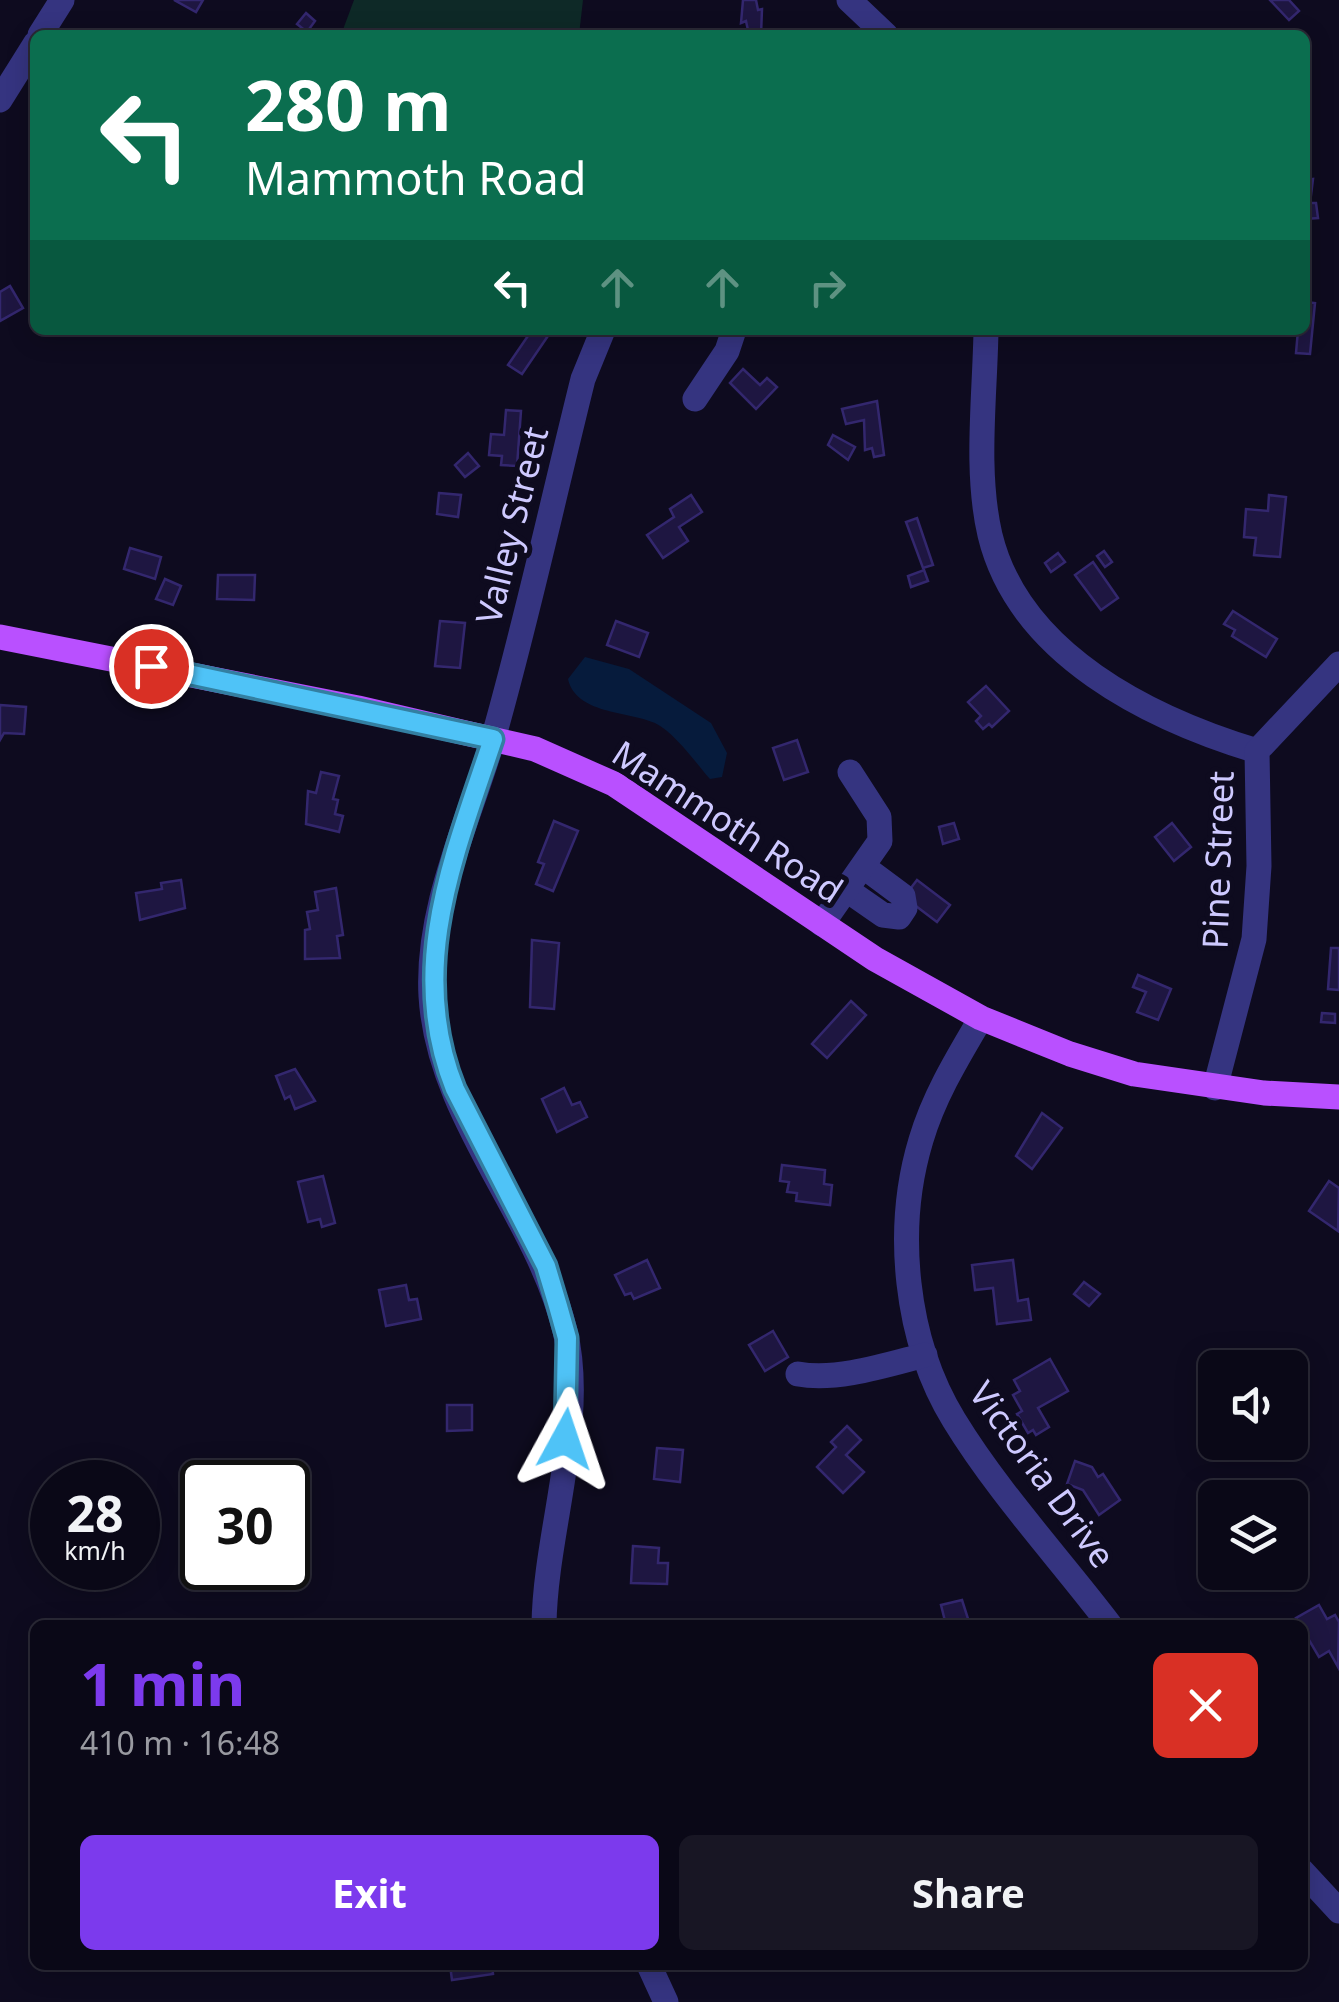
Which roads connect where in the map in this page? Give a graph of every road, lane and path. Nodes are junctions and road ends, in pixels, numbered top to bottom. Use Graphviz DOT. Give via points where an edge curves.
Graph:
graph roads {
  1 [pos="62,0"];
  2 [pos="856,17"];
  3 [pos="43,30"];
  4 [pos="878,30"];
  5 [pos="30,52"];
  6 [pos="0,100"];
  7 [pos="602,335"];
  8 [pos="732,335"];
  9 [pos="986,335"];
  10 [pos="695,400"];
  11 [pos="0,636"];
  12 [pos="1339,664"];
  13 [pos="493,739"];
  14 [pos="1257,752"];
  15 [pos="850,772"];
  16 [pos="864,866"];
  17 [pos="847,890"];
  18 [pos="822,924"];
  19 [pos="981,1018"];
  20 [pos="1215,1088"];
  21 [pos="1339,1097"];
  22 [pos="925,1354"];
  23 [pos="798,1374"];
  24 [pos="545,1620"];
  25 [pos="1106,1620"];
  26 [pos="1308,1877"];
  27 [pos="1339,1911"];
  28 [pos="651,1970"];
  29 [pos="666,2002"];
  1 -- 3 [label="street"];
  2 -- 4 [label="street"];
  5 -- 6 [label="street"];
  7 -- 13 [label="street, Valley Street" via="583,379"];
  8 -- 10 [label="street"];
  9 -- 14 [label="street" via="986,506 995,551 1014,590 1063,649 1103,682 1192,731"];
  11 -- 13 [label="main road, Mammoth Road"];
  12 -- 14 [label="street, Pine Street"];
  13 -- 18 [label="main road, Mammoth Road" via="575,764 614,784"];
  13 -- 24 [label="street, Valley Street" via="450,873 431,996 444,1061 546,1266 567,1338 568,1409"];
  14 -- 20 [label="street, Pine Street" via="1254,939"];
  15 -- 16 [label="street" via="882,828"];
  16 -- 17 [label="street"];
  16 -- 17 [label="street" via="902,896 906,908 900,917 883,916"];
  17 -- 18 [label="street"];
  18 -- 19 [label="main road, Mammoth Road"];
  19 -- 20 [label="main road, Mammoth Road" via="1099,1064"];
  19 -- 22 [label="street, Victoria Drive" via="938,1095 913,1174 908,1272"];
  20 -- 21 [label="main road, Mammoth Road"];
  22 -- 23 [label="street" via="866,1369"];
  22 -- 25 [label="street, Victoria Drive" via="970,1444"];
  26 -- 27 [label="street"];
  28 -- 29 [label="street"];
}
